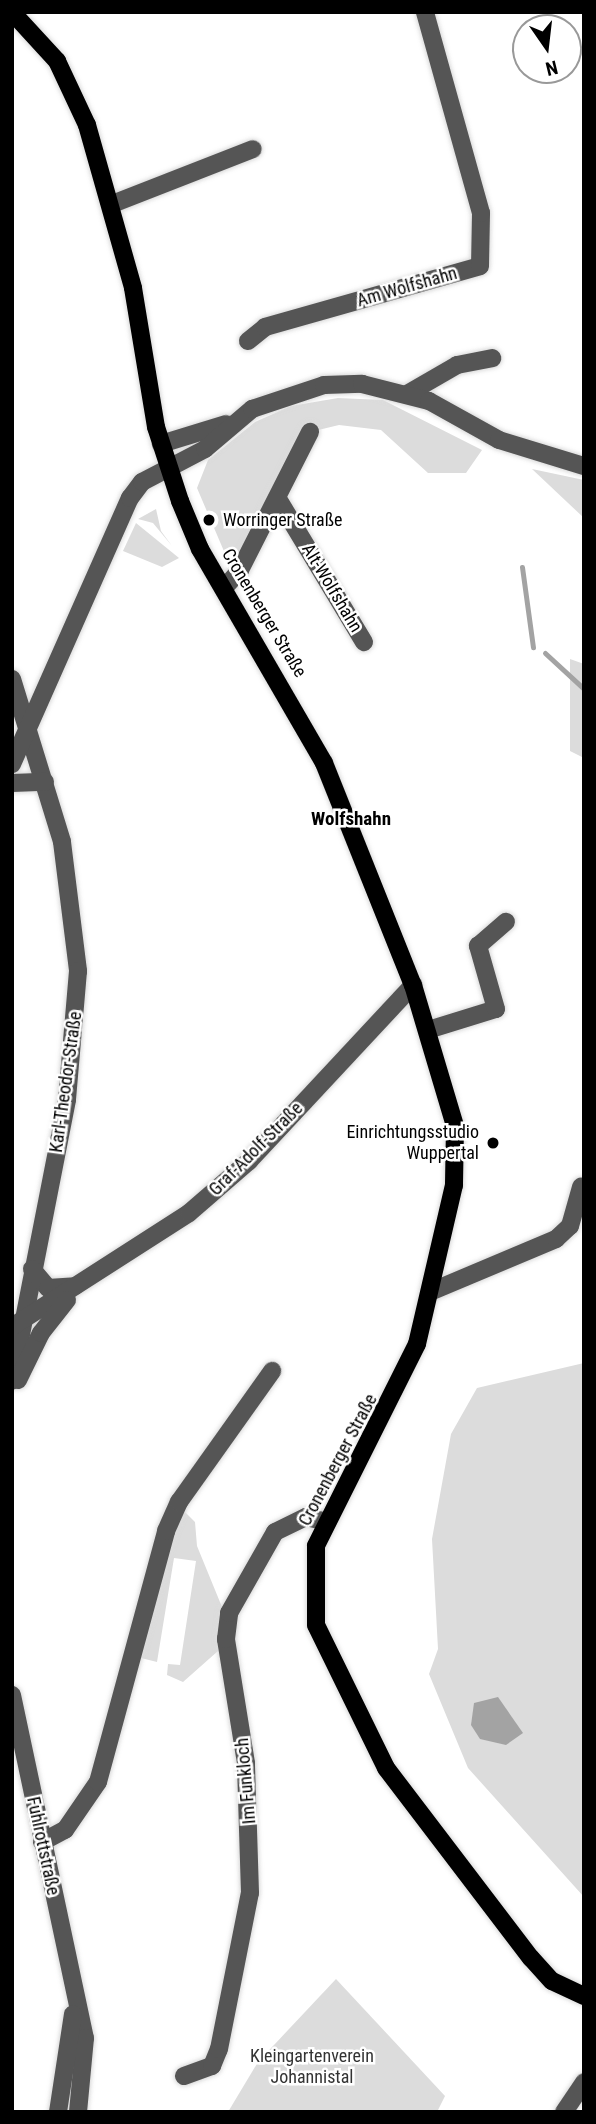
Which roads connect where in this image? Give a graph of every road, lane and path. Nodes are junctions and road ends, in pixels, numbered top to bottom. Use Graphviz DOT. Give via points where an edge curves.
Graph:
graph roads {
  1 [pos="12,12"];
  2 [pos="425,12"];
  3 [pos="253,149"];
  4 [pos="112,204"];
  5 [pos="248,341"];
  6 [pos="492,358"];
  7 [pos="407,394"];
  8 [pos="233,422"];
  9 [pos="310,432"];
  10 [pos="161,444"];
  11 [pos="584,466"];
  12 [pos="168,467"];
  13 [pos="278,499"];
  14 [pos="224,588"];
  15 [pos="364,642"];
  16 [pos="12,679"];
  17 [pos="30,725"];
  18 [pos="12,764"];
  19 [pos="45,782"];
  20 [pos="12,783"];
  21 [pos="506,922"];
  22 [pos="413,985"];
  23 [pos="428,1030"];
  24 [pos="583,1181"];
  25 [pos="32,1269"];
  26 [pos="78,1286"];
  27 [pos="430,1292"];
  28 [pos="16,1324"];
  29 [pos="13,1370"];
  30 [pos="272,1371"];
  31 [pos="12,1392"];
  32 [pos="327,1522"];
  33 [pos="12,1695"];
  34 [pos="42,1842"];
  35 [pos="584,1996"];
  36 [pos="75,1997"];
  37 [pos="184,2076"];
  38 [pos="584,2082"];
  39 [pos="58,2112"];
  40 [pos="78,2112"];
  41 [pos="564,2112"];
  1 -- 4 [label="main road, Cronenberger Straße" via="71,85"];
  2 -- 5 [label="street, Am Wolfshahn" via="481,213 480,266 265,327"];
  3 -- 4 [label="street"];
  4 -- 10 [label="main road, Cronenberger Straße"];
  6 -- 7 [label="street" via="457,365"];
  7 -- 8 [label="street" via="324,385 283,396"];
  7 -- 11 [label="street" via="499,440"];
  8 -- 10 [label="street"];
  8 -- 12 [label="street" via="205,449"];
  9 -- 13 [label="street"];
  10 -- 12 [label="main road, Cronenberger Straße"];
  12 -- 14 [label="main road, Cronenberger Straße"];
  12 -- 17 [label="street" via="130,498"];
  13 -- 14 [label="street"];
  13 -- 15 [label="street, Alt-Wolfshahn"];
  14 -- 22 [label="main road, Cronenberger Straße" via="314,742"];
  16 -- 17 [label="street, Karl-Theodor-Straße"];
  17 -- 18 [label="street"];
  17 -- 19 [label="street, Karl-Theodor-Straße"];
  19 -- 20 [label="street"];
  19 -- 25 [label="street, Karl-Theodor-Straße" via="72,894 78,971 67,1100"];
  21 -- 23 [label="street" via="478,946 496,1009"];
  22 -- 23 [label="main road, Cronenberger Straße"];
  22 -- 26 [label="street, Graf-Adolf-Straße" via="249,1161 189,1213"];
  23 -- 27 [label="main road, Cronenberger Straße" via="455,1126 456,1161"];
  24 -- 27 [label="street" via="570,1226 556,1239"];
  25 -- 26 [label="street" via="48,1288"];
  25 -- 28 [label="street, Karl-Theodor-Straße"];
  26 -- 28 [label="street, Graf-Adolf-Straße"];
  26 -- 31 [label="street" via="41,1332"];
  27 -- 32 [label="main road, Cronenberger Straße" via="400,1387"];
  28 -- 29 [label="street"];
  30 -- 34 [label="street" via="179,1502 166,1531 98,1782 65,1830"];
  32 -- 35 [label="main road, Cronenberger Straße" via="313,1573 316,1625 386,1768 531,1958 552,1981"];
  32 -- 37 [label="street, Im Funkloch" via="306,1517 275,1532 229,1613 226,1639 249,1804 249,1904 219,2049 212,2066"];
  33 -- 34 [label="street, Fuhlrottstraße"];
  34 -- 36 [label="street, Fuhlrottstraße"];
  36 -- 39 [label="street, Fuhlrottstraße"];
  36 -- 40 [label="street, Fuhlrottstraße" via="86,2072"];
  38 -- 41 [label="street"];
}
